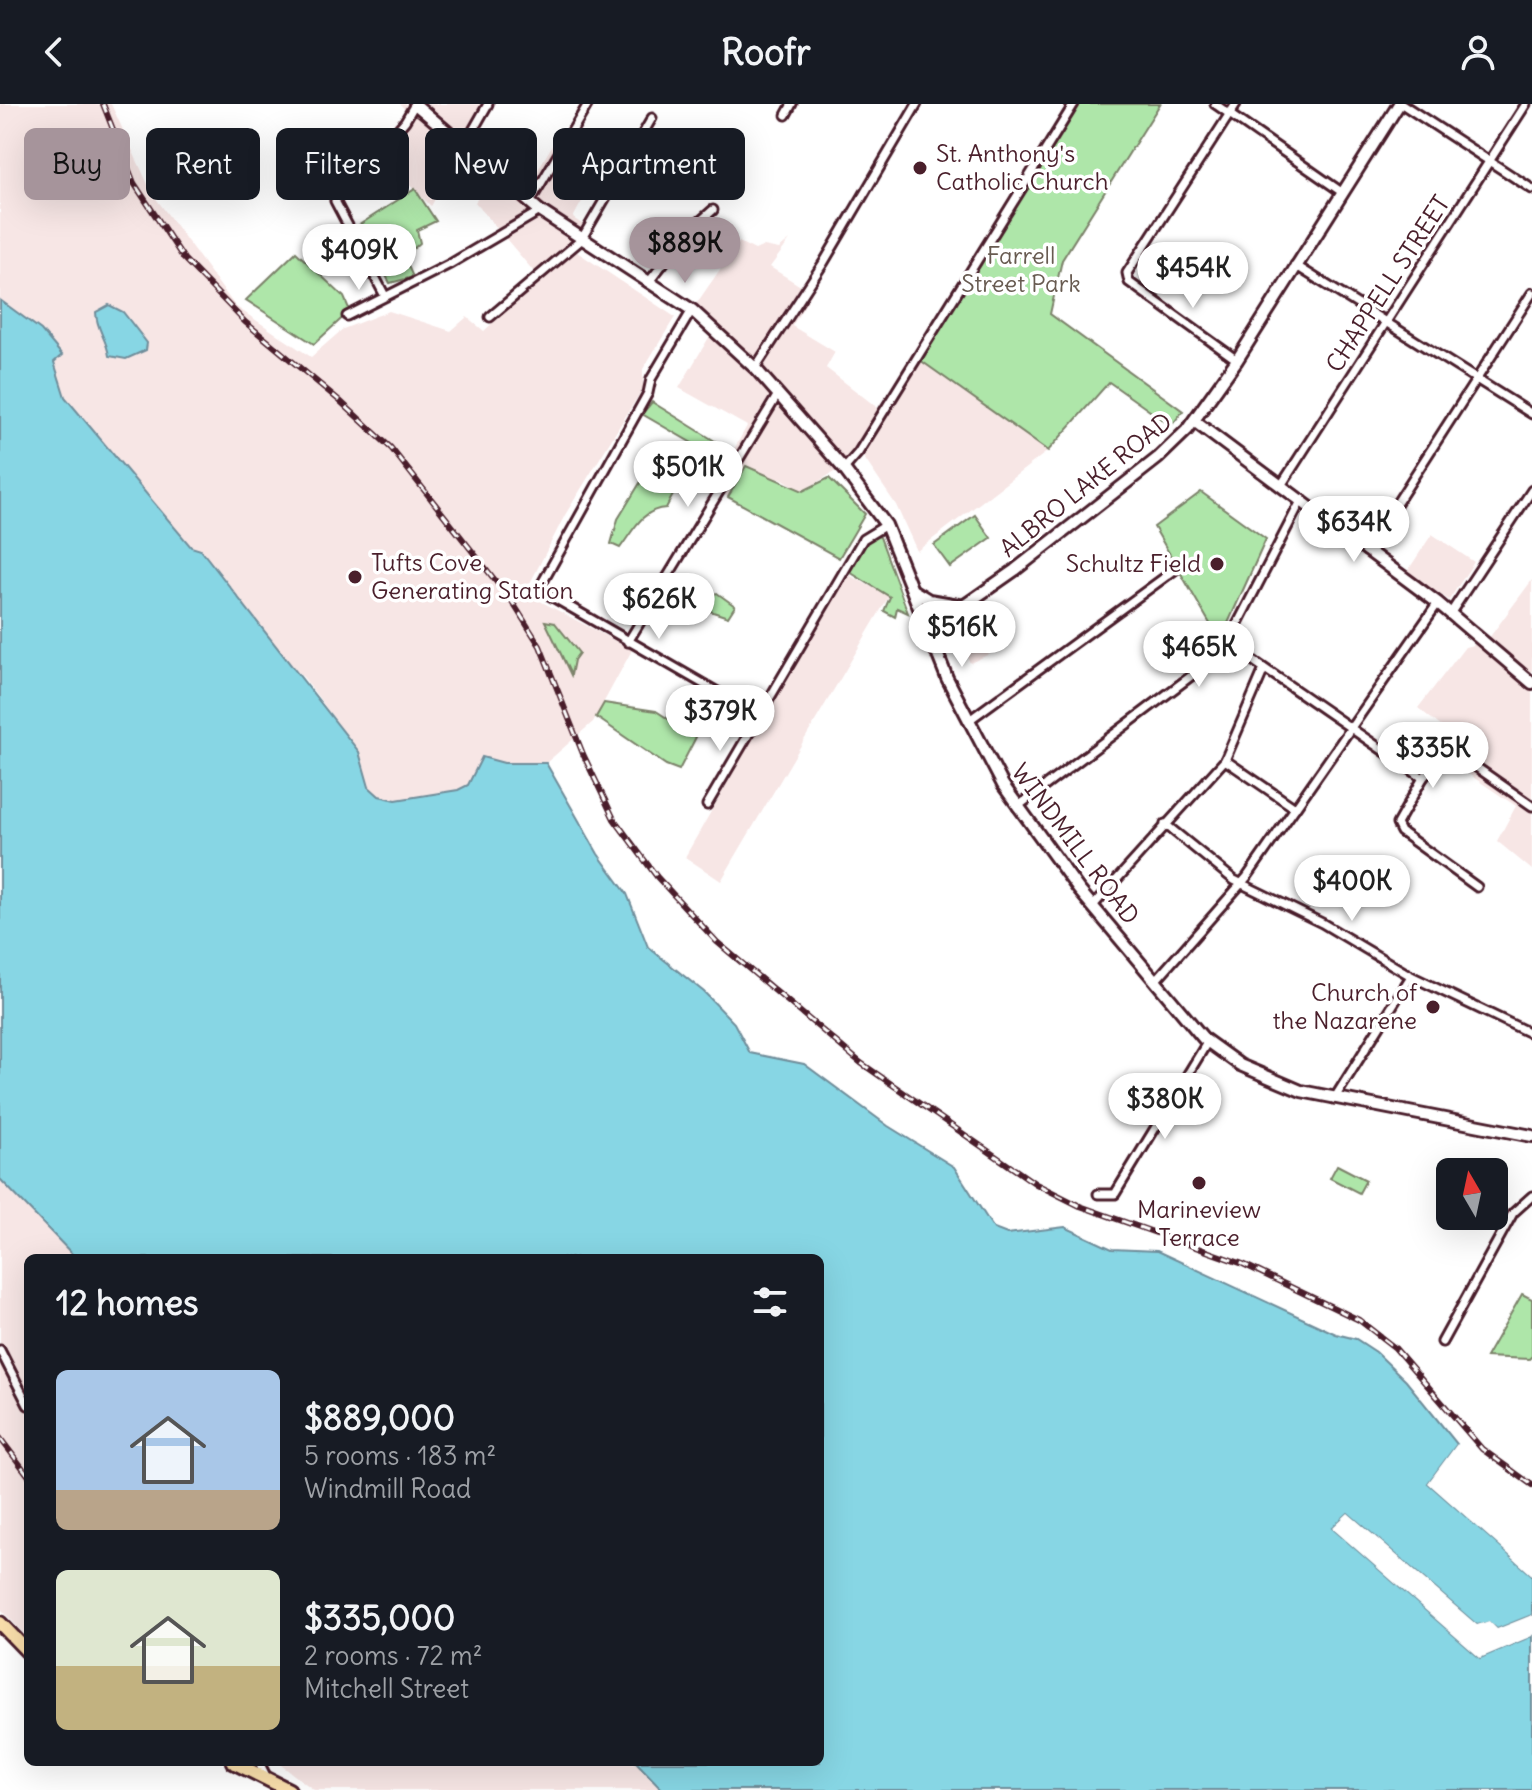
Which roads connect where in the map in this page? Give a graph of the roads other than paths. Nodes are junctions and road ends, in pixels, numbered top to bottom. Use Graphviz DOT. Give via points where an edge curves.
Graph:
graph roads {
  1 [pos="415,104"];
  2 [pos="488,104"];
  3 [pos="588,104"];
  4 [pos="792,104"];
  5 [pos="917,104"];
  6 [pos="1074,104"];
  7 [pos="1215,104"];
  8 [pos="1236,104"];
  9 [pos="1401,104"];
  10 [pos="1526,104"];
  11 [pos="786,115"];
  12 [pos="1229,115"];
  13 [pos="652,118"];
  14 [pos="443,128"];
  15 [pos="474,128"];
  16 [pos="1491,161"];
  17 [pos="1532,189"];
  18 [pos="1343,193"];
  19 [pos="528,200"];
  20 [pos="530,202"];
  21 [pos="713,210"];
  22 [pos="540,211"];
  23 [pos="581,240"];
  24 [pos="1295,265"];
  25 [pos="648,283"];
  26 [pos="1532,293"];
  27 [pos="385,296"];
  28 [pos="692,310"];
  29 [pos="347,316"];
  30 [pos="490,317"];
  31 [pos="1388,323"];
  32 [pos="1237,360"];
  33 [pos="755,368"];
  34 [pos="1478,380"];
  35 [pos="777,396"];
  36 [pos="1532,414"];
  37 [pos="1194,421"];
  38 [pos="844,469"];
  39 [pos="1282,484"];
  40 [pos="1532,490"];
  41 [pos="1302,499"];
  42 [pos="886,525"];
  43 [pos="1366,551"];
  44 [pos="1176,569"];
  45 [pos="914,591"];
  46 [pos="1438,603"];
  47 [pos="966,606"];
  48 [pos="1450,614"];
  49 [pos="929,630"];
  50 [pos="628,642"];
  51 [pos="1229,644"];
  52 [pos="1264,669"];
  53 [pos="1532,683"];
  54 [pos="759,716"];
  55 [pos="968,721"];
  56 [pos="1350,727"];
  57 [pos="1225,760"];
  58 [pos="1423,778"];
  59 [pos="707,805"];
  60 [pos="1532,806"];
  61 [pos="1017,807"];
  62 [pos="1295,808"];
  63 [pos="1165,824"];
  64 [pos="1242,884"];
  65 [pos="1477,887"];
  66 [pos="1092,907"];
  67 [pos="1411,976"];
  68 [pos="1157,979"];
  69 [pos="1532,1034"];
  70 [pos="1208,1041"];
  71 [pos="1334,1099"];
  72 [pos="1532,1136"];
  73 [pos="1098,1194"];
  74 [pos="1532,1196"];
  75 [pos="1442,1342"];
  76 [pos="0,1350"];
  77 [pos="24,1397"];
  78 [pos="0,1623"];
  79 [pos="24,1648"];
  80 [pos="242,1766"];
  81 [pos="261,1766"];
  82 [pos="267,1778"];
  83 [pos="289,1790"];
  1 -- 14 [label="main road, WINDMILL ROAD"];
  1 -- 27 [label="street" via="335,201"];
  2 -- 15 [label="street"];
  3 -- 20 [label="street"];
  4 -- 11 [label="street"];
  5 -- 33 [label="street"];
  6 -- 38 [label="street"];
  7 -- 12 [label="street"];
  8 -- 12 [label="street"];
  9 -- 16 [label="street"];
  9 -- 18 [label="main road, ALBRO LAKE ROAD"];
  10 -- 16 [label="street, CHAPPELL STREET"];
  12 -- 18 [label="street"];
  12 -- 32 [label="street" via="1127,278"];
  13 -- 23 [label="street"];
  16 -- 17 [label="street"];
  16 -- 31 [label="street, CHAPPELL STREET"];
  18 -- 24 [label="main road, ALBRO LAKE ROAD"];
  19 -- 20 [label="main road, WINDMILL ROAD"];
  20 -- 22 [label="main road, WINDMILL ROAD"];
  21 -- 25 [label="street" via="688,232"];
  22 -- 23 [label="main road, WINDMILL ROAD"];
  22 -- 27 [label="street"];
  23 -- 25 [label="main road, WINDMILL ROAD"];
  23 -- 30 [label="street"];
  24 -- 31 [label="street"];
  24 -- 32 [label="main road, ALBRO LAKE ROAD"];
  25 -- 28 [label="main road, WINDMILL ROAD"];
  26 -- 34 [label="street"];
  27 -- 29 [label="street"];
  28 -- 33 [label="main road, WINDMILL ROAD"];
  28 -- 50 [label="street" via="540,587"];
  31 -- 34 [label="street"];
  31 -- 39 [label="street, CHAPPELL STREET"];
  32 -- 37 [label="main road, ALBRO LAKE ROAD"];
  33 -- 35 [label="main road, WINDMILL ROAD"];
  34 -- 36 [label="street"];
  34 -- 43 [label="street"];
  35 -- 38 [label="main road, WINDMILL ROAD"];
  35 -- 50 [label="street"];
  37 -- 39 [label="main road"];
  37 -- 47 [label="main road, ALBRO LAKE ROAD" via="1158,458"];
  38 -- 42 [label="main road, WINDMILL ROAD"];
  39 -- 41 [label="main road"];
  40 -- 48 [label="street"];
  41 -- 43 [label="main road"];
  41 -- 51 [label="street"];
  42 -- 45 [label="main road, WINDMILL ROAD"];
  42 -- 54 [label="street" via="863,539"];
  43 -- 46 [label="main road"];
  44 -- 55 [label="street"];
  45 -- 47 [label="main road" via="949,606"];
  45 -- 49 [label="main road, WINDMILL ROAD"];
  46 -- 48 [label="main road"];
  46 -- 56 [label="street"];
  47 -- 49 [label="main road, ALBRO LAKE ROAD"];
  48 -- 53 [label="main road"];
  49 -- 55 [label="main road, WINDMILL ROAD"];
  50 -- 54 [label="street"];
  51 -- 52 [label="street"];
  51 -- 61 [label="street"];
  52 -- 56 [label="street"];
  52 -- 57 [label="street"];
  54 -- 59 [label="street"];
  55 -- 61 [label="main road, WINDMILL ROAD"];
  56 -- 58 [label="street"];
  56 -- 62 [label="street"];
  57 -- 62 [label="street"];
  57 -- 63 [label="street"];
  58 -- 60 [label="street" via="1449,748"];
  58 -- 65 [label="street" via="1397,824"];
  61 -- 66 [label="main road, WINDMILL ROAD"];
  62 -- 64 [label="street"];
  63 -- 64 [label="street"];
  63 -- 66 [label="street"];
  64 -- 67 [label="street"];
  64 -- 68 [label="street"];
  66 -- 68 [label="main road, WINDMILL ROAD"];
  67 -- 69 [label="street"];
  67 -- 71 [label="street"];
  68 -- 70 [label="main road, WINDMILL ROAD"];
  70 -- 71 [label="main road, WINDMILL ROAD" via="1268,1079"];
  70 -- 73 [label="street" via="1115,1194"];
  71 -- 72 [label="main road, WINDMILL ROAD"];
  74 -- 75 [label="street" via="1513,1213"];
  76 -- 77 [label="street"];
  78 -- 79 [label="main road"];
  80 -- 82 [label="main road"];
  81 -- 82 [label="street"];
  82 -- 83 [label="main road"];
}
